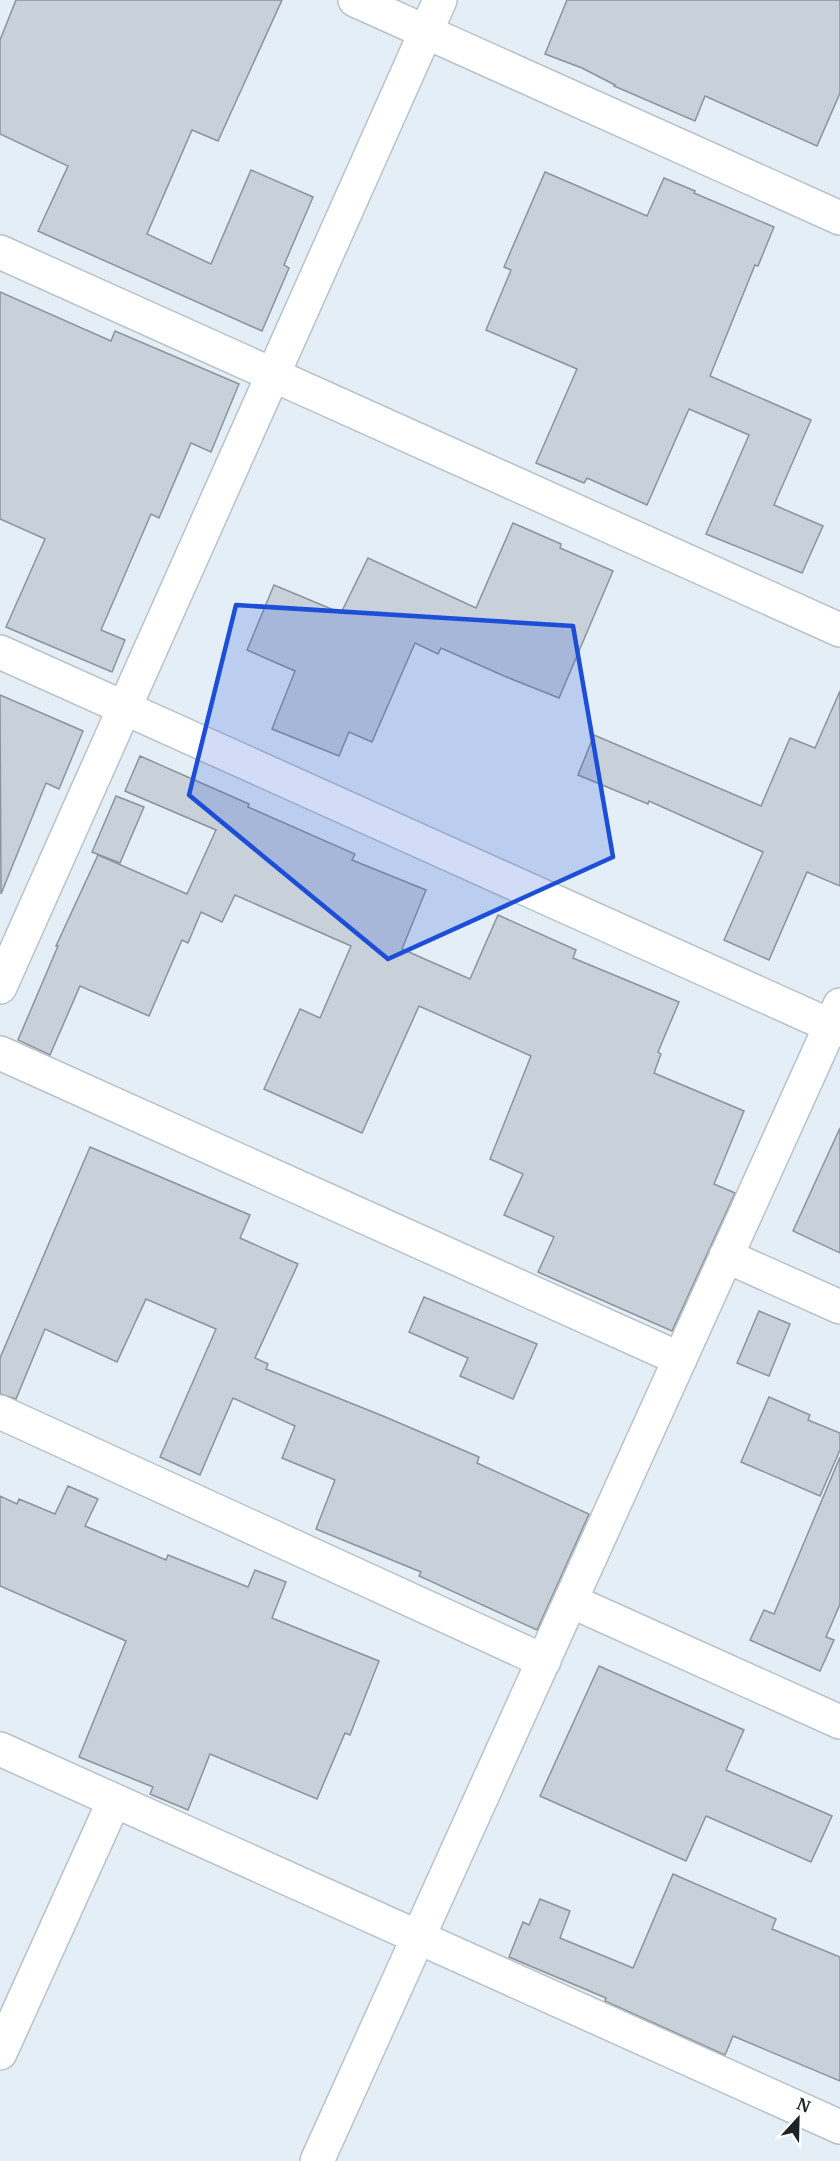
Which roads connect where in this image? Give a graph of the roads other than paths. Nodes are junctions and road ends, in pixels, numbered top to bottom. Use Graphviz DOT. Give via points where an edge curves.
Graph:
graph roads {
  1 [pos="355,0"];
  2 [pos="440,0"];
  3 [pos="426,32"];
  4 [pos="840,218"];
  5 [pos="0,252"];
  6 [pos="273,375"];
  7 [pos="840,630"];
  8 [pos="0,652"];
  9 [pos="124,708"];
  10 [pos="0,987"];
  11 [pos="837,1020"];
  12 [pos="0,1053"];
  13 [pos="726,1256"];
  14 [pos="840,1307"];
  15 [pos="680,1359"];
  16 [pos="0,1412"];
  17 [pos="571,1601"];
  18 [pos="544,1661"];
  19 [pos="840,1722"];
  20 [pos="0,1749"];
  21 [pos="114,1801"];
  22 [pos="419,1937"];
  23 [pos="0,2053"];
  24 [pos="840,2127"];
  25 [pos="317,2161"];
  1 -- 3 [label="street"];
  2 -- 3 [label="street"];
  3 -- 4 [label="street"];
  3 -- 6 [label="street"];
  5 -- 6 [label="street"];
  6 -- 7 [label="street"];
  6 -- 9 [label="street"];
  8 -- 9 [label="street"];
  9 -- 10 [label="street"];
  9 -- 11 [label="street"];
  11 -- 13 [label="street"];
  12 -- 15 [label="street"];
  13 -- 14 [label="street"];
  13 -- 15 [label="street"];
  15 -- 17 [label="street"];
  16 -- 18 [label="street"];
  17 -- 18 [label="street"];
  17 -- 19 [label="street"];
  18 -- 22 [label="street"];
  20 -- 21 [label="street"];
  21 -- 22 [label="street"];
  21 -- 23 [label="street"];
  22 -- 24 [label="street"];
  22 -- 25 [label="street"];
}
